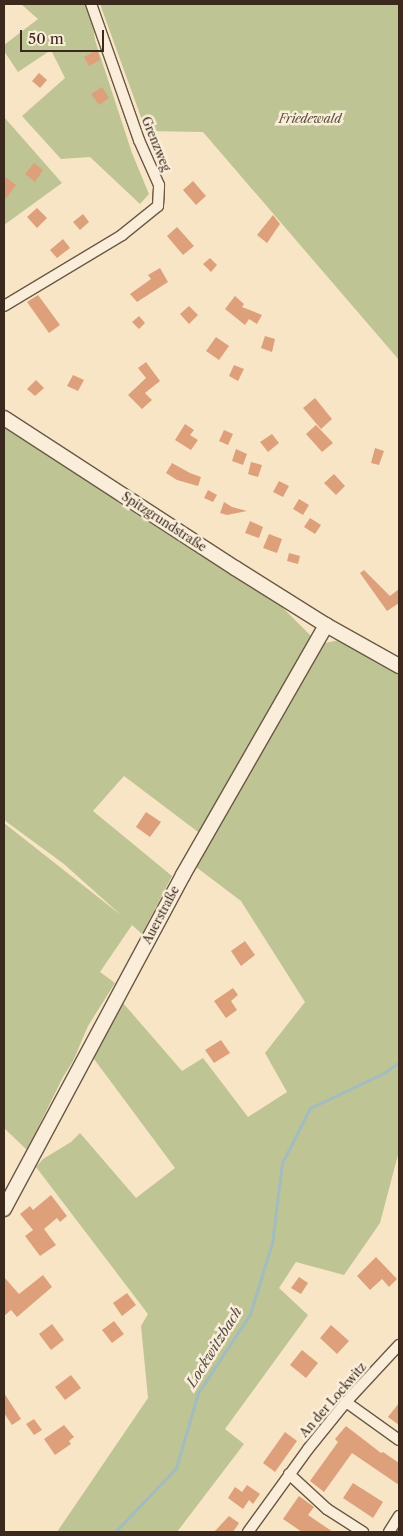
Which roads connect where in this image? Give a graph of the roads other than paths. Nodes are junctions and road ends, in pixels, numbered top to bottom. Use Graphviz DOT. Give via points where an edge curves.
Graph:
graph roads {
  1 [pos="91,4"];
  2 [pos="4,306"];
  3 [pos="4,418"];
  4 [pos="326,625"];
  5 [pos="399,666"];
  6 [pos="4,1209"];
  7 [pos="399,1345"];
  8 [pos="346,1402"];
  9 [pos="399,1440"];
  10 [pos="289,1474"];
  11 [pos="399,1516"];
  12 [pos="248,1532"];
  13 [pos="363,1532"];
  14 [pos="388,1532"];
  1 -- 2 [label="street, Grenzweg" via="139,140 159,185 158,206 122,235"];
  3 -- 4 [label="street, Spitzgrundstraße"];
  4 -- 5 [label="street, Spitzgrundstraße"];
  4 -- 6 [label="street, Auerstraße" via="183,875"];
  7 -- 8 [label="street, An der Lockwitz"];
  8 -- 9 [label="street"];
  8 -- 10 [label="street, An der Lockwitz"];
  10 -- 12 [label="street, An der Lockwitz"];
  10 -- 13 [label="street" via="327,1509"];
  11 -- 14 [label="street"];
}
